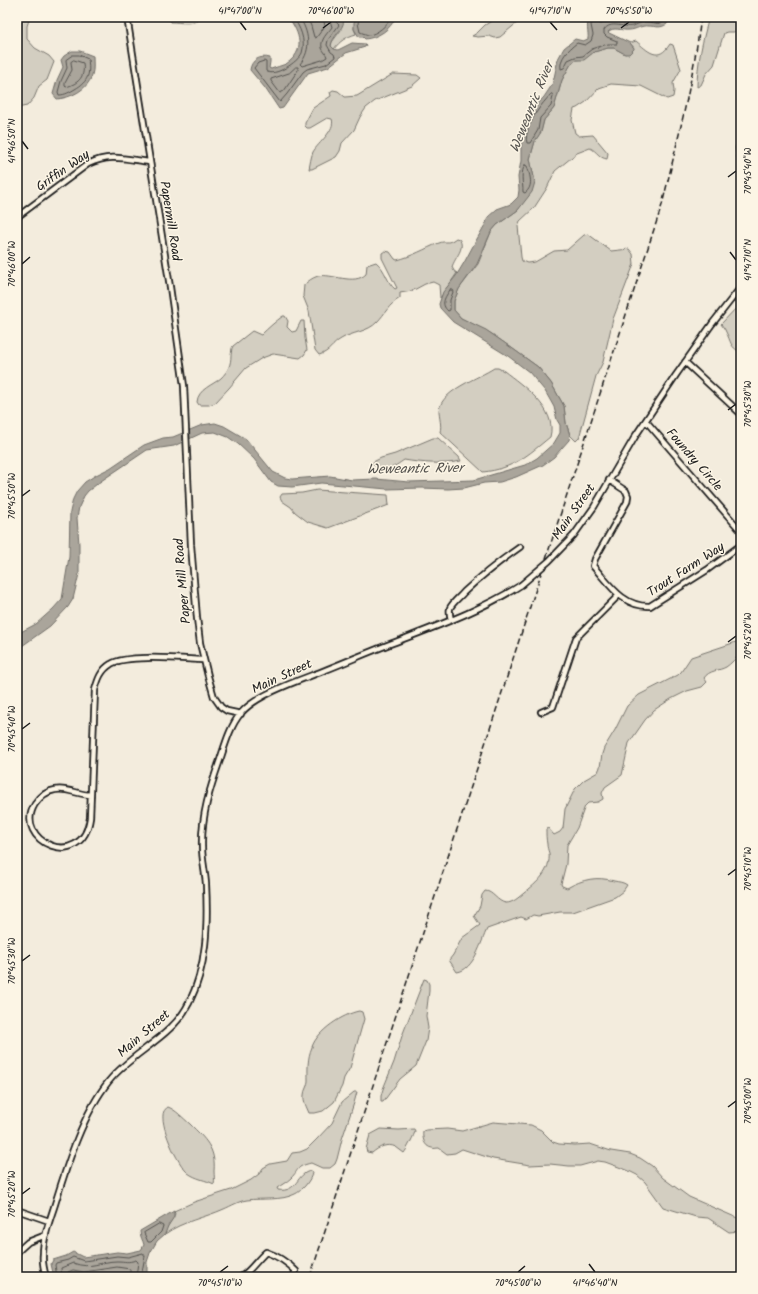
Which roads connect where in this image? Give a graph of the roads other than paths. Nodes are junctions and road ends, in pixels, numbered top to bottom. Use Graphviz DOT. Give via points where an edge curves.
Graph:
graph roads {
  1 [pos="127,17"];
  2 [pos="741,144"];
  3 [pos="741,158"];
  4 [pos="149,162"];
  5 [pos="17,217"];
  6 [pos="741,287"];
  7 [pos="685,362"];
  8 [pos="741,414"];
  9 [pos="646,421"];
  10 [pos="185,429"];
  11 [pos="609,480"];
  12 [pos="741,530"];
  13 [pos="741,545"];
  14 [pos="520,547"];
  15 [pos="619,595"];
  16 [pos="451,620"];
  17 [pos="204,660"];
  18 [pos="541,712"];
  19 [pos="241,714"];
  20 [pos="91,795"];
  21 [pos="17,1210"];
  22 [pos="49,1221"];
  23 [pos="46,1235"];
  24 [pos="17,1252"];
  25 [pos="46,1277"];
  26 [pos="242,1277"];
  27 [pos="294,1277"];
  1 -- 4 [label="street, Papermill Road"];
  2 -- 3 [label="street"];
  4 -- 5 [label="street, Griffin Way" via="104,157 88,164"];
  4 -- 10 [label="street, Papermill Road" via="176,326 184,386"];
  6 -- 7 [label="street, Main Street"];
  7 -- 8 [label="street"];
  7 -- 9 [label="street, Main Street"];
  9 -- 11 [label="street, Main Street"];
  9 -- 12 [label="street, Foundry Circle"];
  10 -- 17 [label="street, Paper Mill Road" via="196,618"];
  11 -- 15 [label="street, Trout Farm Way" via="626,491 627,502 593,566"];
  11 -- 16 [label="street, Main Street, bridge" via="574,535 549,561 506,594"];
  13 -- 15 [label="street, Trout Farm Way" via="708,570 650,606 633,604"];
  14 -- 16 [label="street" via="492,566 454,602 449,614"];
  15 -- 18 [label="street" via="576,638 553,707"];
  16 -- 19 [label="street, Main Street" via="292,683 261,697"];
  17 -- 19 [label="street, Paper Mill Road" via="214,697 227,711"];
  17 -- 20 [label="street" via="128,658 111,664 100,674 95,690"];
  19 -- 22 [label="street, Main Street" via="230,732 222,754 203,819 207,927 199,979 189,1004 176,1024 121,1068 97,1098 70,1157"];
  20 -- 20 [label="street" via="89,827 77,843 56,848 41,841 35,833 31,816 39,798 46,793 64,789 81,795"];
  21 -- 22 [label="street"];
  22 -- 23 [label="street, Main Street"];
  23 -- 24 [label="street" via="28,1242"];
  23 -- 25 [label="street, Main Street" via="42,1252"];
  26 -- 27 [label="street" via="266,1252 288,1263 296,1271"];
}
